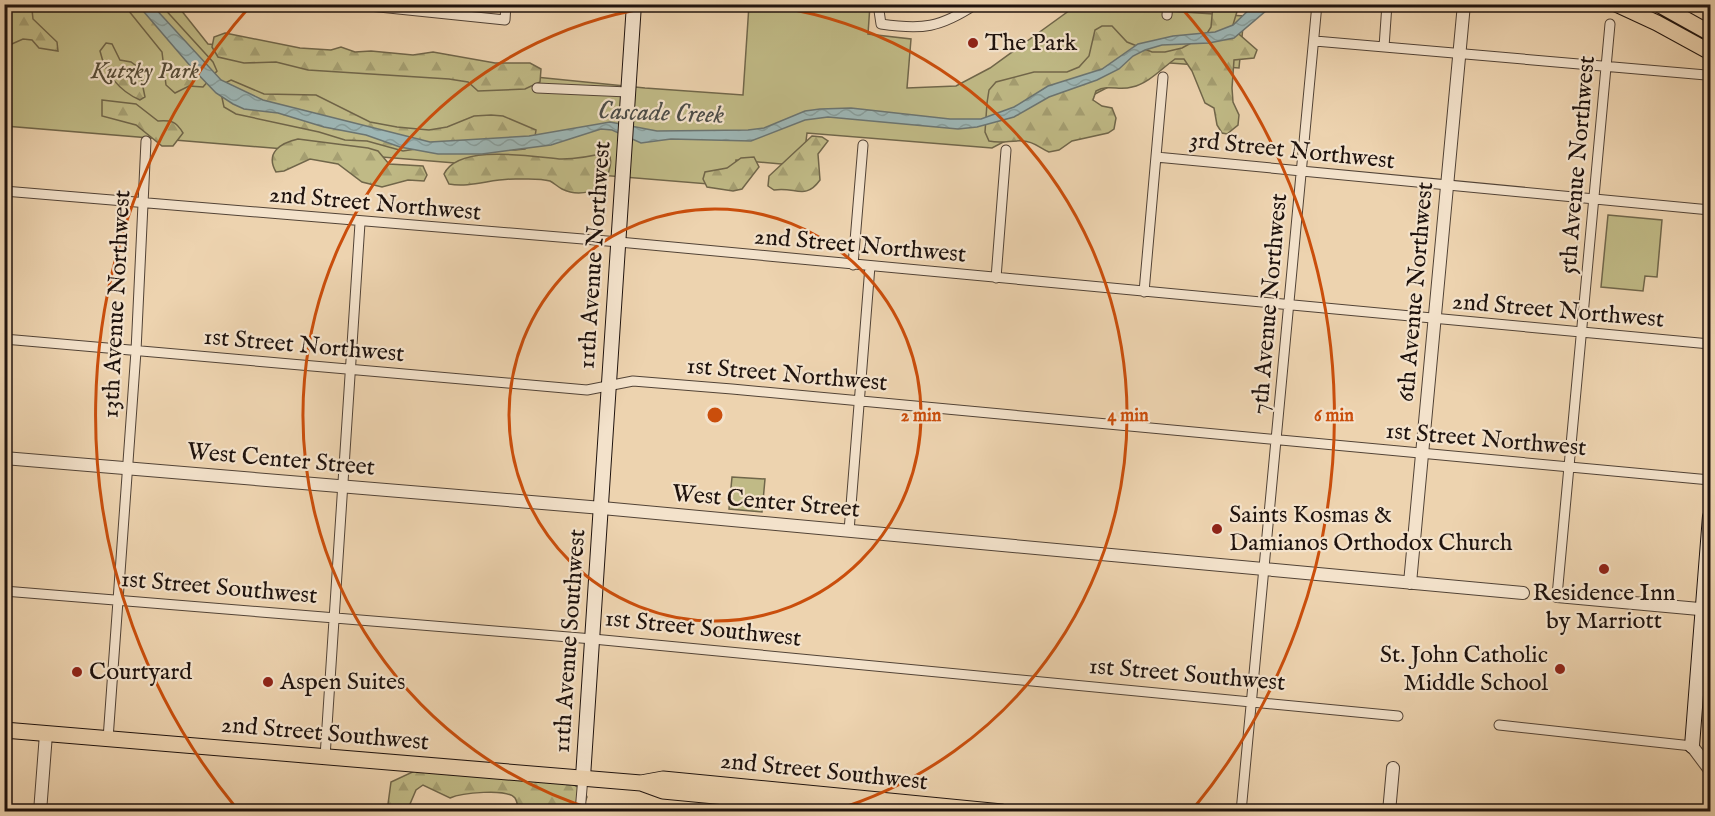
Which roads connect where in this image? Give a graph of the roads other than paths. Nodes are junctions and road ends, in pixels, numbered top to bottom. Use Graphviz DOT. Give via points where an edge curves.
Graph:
graph roads {
  1 [pos="350,4"];
  2 [pos="506,4"];
  3 [pos="634,4"];
  4 [pos="878,4"];
  5 [pos="976,4"];
  6 [pos="1168,4"];
  7 [pos="1317,4"];
  8 [pos="1387,4"];
  9 [pos="1464,4"];
  10 [pos="1616,4"];
  11 [pos="1658,4"];
  12 [pos="1167,15"];
  13 [pos="1610,24"];
  14 [pos="1710,33"];
  15 [pos="1315,41"];
  16 [pos="1384,47"];
  17 [pos="1710,52"];
  18 [pos="1460,54"];
  19 [pos="1606,66"];
  20 [pos="1706,75"];
  21 [pos="1163,77"];
  22 [pos="537,88"];
  23 [pos="628,92"];
  24 [pos="146,141"];
  25 [pos="863,145"];
  26 [pos="1006,150"];
  27 [pos="1156,157"];
  28 [pos="1302,171"];
  29 [pos="1448,186"];
  30 [pos="4,191"];
  31 [pos="1594,200"];
  32 [pos="141,203"];
  33 [pos="1710,210"];
  34 [pos="360,223"];
  35 [pos="619,242"];
  36 [pos="853,265"];
  37 [pos="870,266"];
  38 [pos="996,278"];
  39 [pos="1143,292"];
  40 [pos="1290,306"];
  41 [pos="1434,320"];
  42 [pos="1582,333"];
  43 [pos="4,339"];
  44 [pos="1710,344"];
  45 [pos="136,351"];
  46 [pos="351,369"];
  47 [pos="610,386"];
  48 [pos="860,400"];
  49 [pos="1276,441"];
  50 [pos="1422,455"];
  51 [pos="4,458"];
  52 [pos="1569,467"];
  53 [pos="127,468"];
  54 [pos="1710,480"];
  55 [pos="344,486"];
  56 [pos="602,508"];
  57 [pos="1710,516"];
  58 [pos="849,531"];
  59 [pos="1263,570"];
  60 [pos="1410,583"];
  61 [pos="4,591"];
  62 [pos="1522,593"];
  63 [pos="1557,596"];
  64 [pos="118,600"];
  65 [pos="1706,610"];
  66 [pos="336,619"];
  67 [pos="593,639"];
  68 [pos="1251,703"];
  69 [pos="1398,716"];
  70 [pos="1499,725"];
  71 [pos="4,730"];
  72 [pos="46,734"];
  73 [pos="108,739"];
  74 [pos="1692,746"];
  75 [pos="325,757"];
  76 [pos="1393,768"];
  77 [pos="1710,770"];
  78 [pos="583,777"];
  79 [pos="832,804"];
  80 [pos="40,812"];
  81 [pos="580,812"];
  82 [pos="879,812"];
  83 [pos="1002,812"];
  84 [pos="1241,812"];
  85 [pos="1389,812"];
  1 -- 2 [label="street" via="505,20"];
  3 -- 23 [label="main road, 11th Avenue Northwest"];
  4 -- 5 [label="street" via="881,24 912,29 937,26"];
  6 -- 12 [label="street"];
  7 -- 15 [label="street, 7th Avenue Northwest"];
  8 -- 16 [label="street"];
  9 -- 18 [label="street, 6th Avenue Northwest"];
  10 -- 17 [label="main road"];
  11 -- 14 [label="main road"];
  13 -- 19 [label="street, 5th Avenue Northwest"];
  15 -- 16 [label="street"];
  15 -- 28 [label="street, 7th Avenue Northwest"];
  16 -- 18 [label="street"];
  18 -- 19 [label="street"];
  18 -- 29 [label="street, 6th Avenue Northwest"];
  19 -- 20 [label="street"];
  19 -- 31 [label="street, 5th Avenue Northwest"];
  21 -- 27 [label="street"];
  22 -- 23 [label="street"];
  23 -- 35 [label="main road, 11th Avenue Northwest"];
  24 -- 32 [label="street, 13th Avenue Northwest"];
  25 -- 36 [label="street"];
  26 -- 38 [label="street"];
  27 -- 28 [label="street, 3rd Street Northwest"];
  27 -- 39 [label="street"];
  28 -- 29 [label="street, 3rd Street Northwest"];
  28 -- 40 [label="street, 7th Avenue Northwest"];
  29 -- 31 [label="street, 3rd Street Northwest"];
  29 -- 41 [label="street, 6th Avenue Northwest"];
  30 -- 32 [label="street, 2nd Street Northwest"];
  31 -- 33 [label="street, 3rd Street Northwest"];
  31 -- 42 [label="street, 5th Avenue Northwest"];
  32 -- 34 [label="street, 2nd Street Northwest"];
  32 -- 45 [label="street, 13th Avenue Northwest"];
  34 -- 35 [label="street, 2nd Street Northwest"];
  34 -- 46 [label="street"];
  35 -- 36 [label="street, 2nd Street Northwest"];
  35 -- 47 [label="main road, 11th Avenue Northwest"];
  36 -- 37 [label="street, 2nd Street Northwest"];
  37 -- 38 [label="street, 2nd Street Northwest"];
  37 -- 48 [label="street"];
  38 -- 39 [label="street, 2nd Street Northwest"];
  39 -- 40 [label="street, 2nd Street Northwest"];
  40 -- 41 [label="street, 2nd Street Northwest"];
  40 -- 49 [label="street, 7th Avenue Northwest"];
  41 -- 42 [label="street, 2nd Street Northwest"];
  41 -- 50 [label="street, 6th Avenue Northwest"];
  42 -- 44 [label="street, 2nd Street Northwest"];
  42 -- 52 [label="street, 5th Avenue Northwest"];
  43 -- 45 [label="street, 1st Street Northwest"];
  45 -- 46 [label="street, 1st Street Northwest"];
  45 -- 53 [label="street, 13th Avenue Northwest"];
  46 -- 47 [label="street, 1st Street Northwest" via="587,390"];
  46 -- 55 [label="street"];
  47 -- 48 [label="street, 1st Street Northwest" via="633,381"];
  47 -- 56 [label="main road, 11th Avenue Northwest"];
  48 -- 49 [label="street, 1st Street Northwest"];
  48 -- 58 [label="street"];
  49 -- 50 [label="street, 1st Street Northwest"];
  49 -- 59 [label="street, 7th Avenue Northwest"];
  50 -- 52 [label="street, 1st Street Northwest"];
  50 -- 60 [label="street, 6th Avenue Northwest"];
  51 -- 53 [label="street, West Center Street"];
  52 -- 54 [label="street, 1st Street Northwest"];
  52 -- 63 [label="street, 5th Avenue Northwest"];
  53 -- 55 [label="street, West Center Street"];
  53 -- 64 [label="street, 13th Avenue Northwest"];
  55 -- 56 [label="street, West Center Street"];
  55 -- 66 [label="street"];
  56 -- 58 [label="street, West Center Street"];
  56 -- 67 [label="main road, 11th Avenue Southwest"];
  57 -- 65 [label="main road"];
  58 -- 59 [label="street, West Center Street"];
  59 -- 60 [label="street, West Center Street"];
  59 -- 68 [label="street, 7th Avenue Northwest"];
  60 -- 62 [label="street, West Center Street"];
  61 -- 64 [label="street, 1st Street Southwest"];
  63 -- 65 [label="street"];
  64 -- 66 [label="street, 1st Street Southwest"];
  64 -- 73 [label="street, 13th Avenue Northwest"];
  65 -- 74 [label="main road"];
  66 -- 67 [label="street, 1st Street Southwest"];
  66 -- 75 [label="street"];
  67 -- 68 [label="street, 1st Street Southwest"];
  67 -- 78 [label="main road, 11th Avenue Southwest"];
  68 -- 69 [label="street, 1st Street Southwest"];
  68 -- 84 [label="street, 7th Avenue Northwest"];
  70 -- 74 [label="street"];
  71 -- 72 [label="main road, 2nd Street Southwest"];
  72 -- 73 [label="main road, 2nd Street Southwest"];
  72 -- 80 [label="street"];
  73 -- 75 [label="main road, 2nd Street Southwest"];
  74 -- 77 [label="street"];
  75 -- 78 [label="main road, 2nd Street Southwest"];
  76 -- 85 [label="street"];
  78 -- 79 [label="main road, 2nd Street Southwest" via="641,783 663,779"];
  78 -- 81 [label="street"];
  79 -- 82 [label="main road, 2nd Street Southwest"];
  79 -- 83 [label="main road, 2nd Street Southwest"];
}
